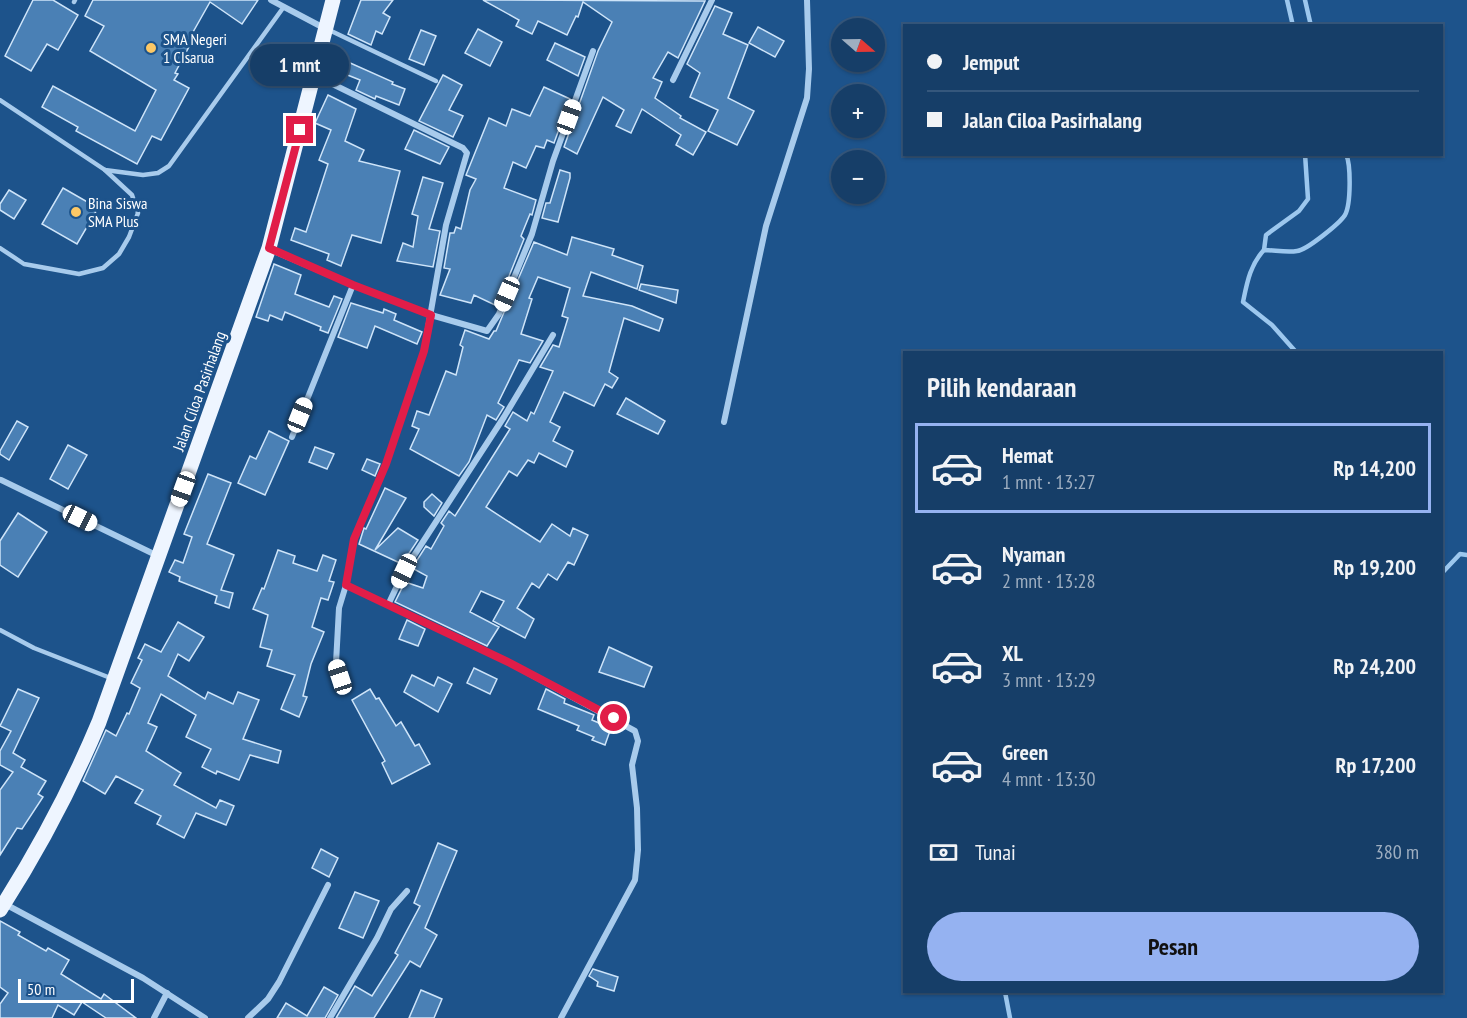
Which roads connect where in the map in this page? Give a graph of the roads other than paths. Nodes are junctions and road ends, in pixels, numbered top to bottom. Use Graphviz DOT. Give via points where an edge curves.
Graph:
graph roads {
  1 [pos="271,0"];
  2 [pos="333,0"];
  3 [pos="712,0"];
  4 [pos="807,0"];
  5 [pos="283,8"];
  6 [pos="325,28"];
  7 [pos="593,51"];
  8 [pos="314,74"];
  9 [pos="673,80"];
  10 [pos="436,81"];
  11 [pos="0,100"];
  12 [pos="105,170"];
  13 [pos="0,248"];
  14 [pos="269,248"];
  15 [pos="353,285"];
  16 [pos="431,315"];
  17 [pos="553,335"];
  18 [pos="724,422"];
  19 [pos="292,437"];
  20 [pos="2,480"];
  21 [pos="159,556"];
  22 [pos="346,585"];
  23 [pos="388,605"];
  24 [pos="0,630"];
  25 [pos="115,679"];
  26 [pos="345,691"];
  27 [pos="328,885"];
  28 [pos="407,891"];
  29 [pos="2,907"];
  30 [pos="167,993"];
  31 [pos="154,1018"];
  32 [pos="205,1018"];
  33 [pos="248,1018"];
  34 [pos="330,1018"];
  35 [pos="561,1018"];
  1 -- 5 [label="street"];
  2 -- 6 [label="main road, Jalan Ciloa Pasirhalang"];
  3 -- 9 [label="street"];
  4 -- 18 [label="street" via="807,98 766,226"];
  5 -- 6 [label="street"];
  5 -- 12 [label="lane" via="169,166 158,173 143,175"];
  6 -- 8 [label="main road, Jalan Ciloa Pasirhalang"];
  6 -- 10 [label="lane"];
  7 -- 16 [label="street" via="553,161 532,234 492,326 487,331 480,330"];
  8 -- 14 [label="main road, Jalan Ciloa Pasirhalang"];
  8 -- 16 [label="street" via="467,153 446,225"];
  11 -- 12 [label="lane"];
  12 -- 13 [label="lane" via="132,195 138,213 119,254 103,268 79,274 24,264"];
  14 -- 15 [label="street"];
  14 -- 21 [label="main road, Jalan Ciloa Pasirhalang"];
  15 -- 16 [label="street"];
  15 -- 19 [label="street"];
  16 -- 22 [label="street" via="424,351 386,464 354,539"];
  17 -- 23 [label="street" via="404,571"];
  20 -- 21 [label="street"];
  21 -- 25 [label="main road, Jalan Ciloa Pasirhalang"];
  22 -- 23 [label="street"];
  22 -- 26 [label="street" via="339,608 336,663"];
  23 -- 35 [label="street" via="510,663 635,731 635,880"];
  24 -- 25 [label="lane" via="34,648"];
  25 -- 29 [label="main road, Jalan Ciloa Pasirhalang" via="72,786"];
  27 -- 33 [label="street" via="279,982"];
  28 -- 34 [label="street" via="392,909"];
  29 -- 30 [label="street"];
  30 -- 31 [label="street"];
  30 -- 32 [label="street"];
}
